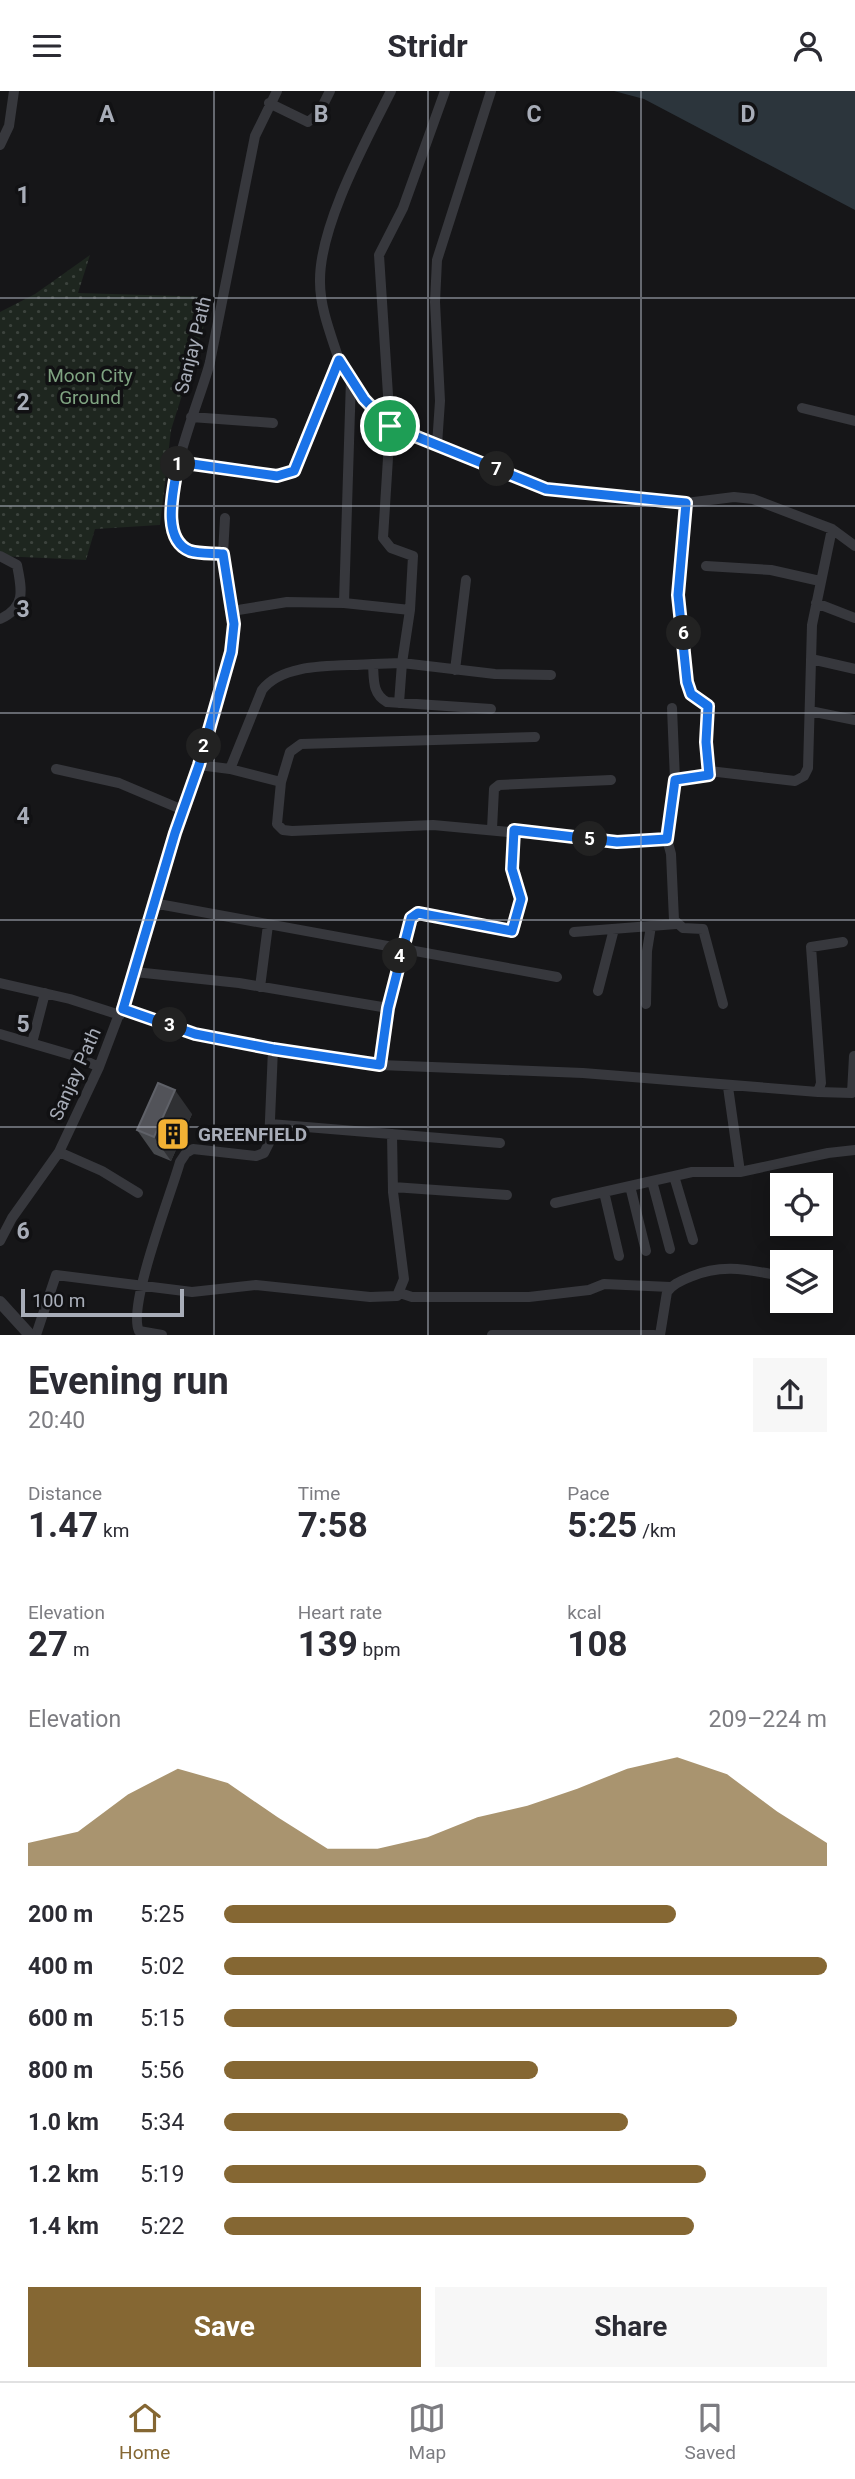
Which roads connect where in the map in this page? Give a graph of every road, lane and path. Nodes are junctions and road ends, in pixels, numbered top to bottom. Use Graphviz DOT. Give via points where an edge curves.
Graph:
graph roads {
  1 [pos="13,91"];
  2 [pos="276,91"];
  3 [pos="330,91"];
  4 [pos="391,91"];
  5 [pos="445,91"];
  6 [pos="491,91"];
  7 [pos="270,103"];
  8 [pos="0,145"];
  9 [pos="339,360"];
  10 [pos="351,379"];
  11 [pos="802,408"];
  12 [pos="191,417"];
  13 [pos="855,421"];
  14 [pos="273,423"];
  15 [pos="390,426"];
  16 [pos="437,445"];
  17 [pos="178,462"];
  18 [pos="686,503"];
  19 [pos="225,518"];
  20 [pos="832,529"];
  21 [pos="852,541"];
  22 [pos="223,554"];
  23 [pos="0,557"];
  24 [pos="706,566"];
  25 [pos="466,580"];
  26 [pos="820,582"];
  27 [pos="344,603"];
  28 [pos="816,603"];
  29 [pos="410,610"];
  30 [pos="232,611"];
  31 [pos="855,618"];
  32 [pos="0,619"];
  33 [pos="811,659"];
  34 [pos="402,663"];
  35 [pos="373,664"];
  36 [pos="855,669"];
  37 [pos="455,670"];
  38 [pos="551,675"];
  39 [pos="399,703"];
  40 [pos="672,708"];
  41 [pos="491,709"];
  42 [pos="810,712"];
  43 [pos="855,720"];
  44 [pos="534,737"];
  45 [pos="199,765"];
  46 [pos="56,769"];
  47 [pos="230,769"];
  48 [pos="709,771"];
  49 [pos="611,780"];
  50 [pos="675,780"];
  51 [pos="281,782"];
  52 [pos="183,810"];
  53 [pos="492,829"];
  54 [pos="514,830"];
  55 [pos="667,839"];
  56 [pos="153,903"];
  57 [pos="676,924"];
  58 [pos="268,925"];
  59 [pos="651,926"];
  60 [pos="614,929"];
  61 [pos="574,932"];
  62 [pos="843,942"];
  63 [pos="401,950"];
  64 [pos="135,972"];
  65 [pos="557,977"];
  66 [pos="1,987"];
  67 [pos="260,987"];
  68 [pos="598,991"];
  69 [pos="45,993"];
  70 [pos="723,1003"];
  71 [pos="646,1004"];
  72 [pos="388,1008"];
  73 [pos="122,1012"];
  74 [pos="0,1034"];
  75 [pos="32,1043"];
  76 [pos="273,1049"];
  77 [pos="855,1056"];
  78 [pos="380,1065"];
  79 [pos="99,1067"];
  80 [pos="728,1087"];
  81 [pos="818,1092"];
  82 [pos="270,1124"];
  83 [pos="392,1134"];
  84 [pos="500,1143"];
  85 [pos="855,1150"];
  86 [pos="59,1152"];
  87 [pos="740,1173"];
  88 [pos="674,1176"];
  89 [pos="652,1181"];
  90 [pos="630,1186"];
  91 [pos="393,1187"];
  92 [pos="604,1192"];
  93 [pos="138,1193"];
  94 [pos="507,1195"];
  95 [pos="555,1203"];
  96 [pos="693,1240"];
  97 [pos="0,1241"];
  98 [pos="670,1248"];
  99 [pos="646,1251"];
  100 [pos="620,1256"];
  101 [pos="770,1274"];
  102 [pos="142,1287"];
  103 [pos="670,1287"];
  104 [pos="400,1293"];
  105 [pos="0,1301"];
  106 [pos="30,1335"];
  107 [pos="36,1335"];
  108 [pos="162,1335"];
  109 [pos="492,1335"];
  110 [pos="654,1335"];
  111 [pos="660,1335"];
  1 -- 8 [label="street" via="9,126"];
  2 -- 7 [label="street, Sanjay Path"];
  3 -- 7 [label="street" via="309,122"];
  4 -- 9 [label="street" via="348,178 320,266 322,305"];
  5 -- 15 [label="street" via="403,208 379,255"];
  6 -- 16 [label="street" via="437,260"];
  7 -- 12 [label="street, Sanjay Path" via="255,136 204,390"];
  9 -- 10 [label="street"];
  9 -- 17 [label="street" via="294,471 277,476"];
  10 -- 15 [label="street"];
  10 -- 27 [label="street"];
  11 -- 13 [label="street"];
  12 -- 14 [label="street"];
  12 -- 17 [label="street, Sanjay Path"];
  15 -- 16 [label="street"];
  15 -- 29 [label="street" via="383,538 391,548 413,556"];
  16 -- 18 [label="street" via="546,489"];
  17 -- 22 [label="street, Sanjay Path" via="171,511 175,535 190,551"];
  18 -- 20 [label="street" via="753,499"];
  18 -- 48 [label="street" via="678,595 689,689 708,706"];
  19 -- 22 [label="street"];
  20 -- 21 [label="street"];
  20 -- 26 [label="street"];
  22 -- 30 [label="street, Sanjay Path"];
  23 -- 32 [label="street" via="17,565 23,591 20,604"];
  24 -- 26 [label="street" via="771,570"];
  25 -- 37 [label="street"];
  26 -- 28 [label="street"];
  27 -- 29 [label="street"];
  27 -- 30 [label="street" via="287,602"];
  28 -- 31 [label="street"];
  28 -- 33 [label="street"];
  29 -- 34 [label="street"];
  30 -- 45 [label="street, Sanjay Path" via="231,652"];
  33 -- 36 [label="street"];
  33 -- 42 [label="street"];
  34 -- 35 [label="street"];
  34 -- 37 [label="street"];
  34 -- 39 [label="street"];
  35 -- 39 [label="street" via="379,698"];
  35 -- 47 [label="street" via="300,670 270,680"];
  37 -- 38 [label="street"];
  39 -- 41 [label="street"];
  40 -- 50 [label="street"];
  42 -- 43 [label="street"];
  42 -- 48 [label="street" via="808,768 801,780"];
  44 -- 51 [label="street" via="300,744 290,752"];
  45 -- 47 [label="street"];
  45 -- 52 [label="street, Sanjay Path"];
  46 -- 52 [label="street" via="119,783"];
  47 -- 51 [label="street"];
  48 -- 50 [label="street" via="702,777"];
  49 -- 53 [label="street" via="499,785 494,789"];
  50 -- 55 [label="street"];
  51 -- 53 [label="street" via="276,816 283,830 433,825"];
  52 -- 56 [label="street, Sanjay Path"];
  53 -- 54 [label="street"];
  54 -- 55 [label="street" via="617,842"];
  54 -- 63 [label="street" via="512,869 521,899 512,931 418,913 411,918"];
  55 -- 57 [label="street"];
  56 -- 58 [label="street"];
  56 -- 64 [label="street, Sanjay Path"];
  57 -- 59 [label="street"];
  57 -- 70 [label="street" via="703,929"];
  58 -- 63 [label="street"];
  58 -- 67 [label="street"];
  59 -- 60 [label="street"];
  59 -- 71 [label="street"];
  60 -- 61 [label="street"];
  60 -- 68 [label="street"];
  62 -- 81 [label="street" via="811,947"];
  63 -- 65 [label="street"];
  63 -- 72 [label="street"];
  64 -- 67 [label="street"];
  64 -- 73 [label="street, Sanjay Path"];
  66 -- 69 [label="street"];
  67 -- 72 [label="street"];
  69 -- 73 [label="street"];
  69 -- 75 [label="street"];
  72 -- 78 [label="street"];
  73 -- 76 [label="street" via="195,1034"];
  73 -- 79 [label="street, Sanjay Path"];
  74 -- 75 [label="street"];
  75 -- 79 [label="street"];
  76 -- 78 [label="street"];
  76 -- 82 [label="street"];
  77 -- 81 [label="street" via="852,1093"];
  78 -- 80 [label="street" via="583,1073"];
  79 -- 86 [label="street, Sanjay Path"];
  80 -- 81 [label="street"];
  80 -- 87 [label="street"];
  82 -- 83 [label="street"];
  82 -- 102 [label="street" via="269,1143 264,1153 256,1156 204,1148 186,1153"];
  83 -- 84 [label="street"];
  83 -- 91 [label="street"];
  85 -- 87 [label="street"];
  86 -- 93 [label="street"];
  86 -- 97 [label="street, Sanjay Path"];
  87 -- 88 [label="street" via="709,1170"];
  88 -- 89 [label="street"];
  88 -- 96 [label="street"];
  89 -- 90 [label="street"];
  89 -- 98 [label="street"];
  90 -- 92 [label="street"];
  90 -- 99 [label="street"];
  91 -- 94 [label="street"];
  91 -- 104 [label="street" via="404,1279"];
  92 -- 95 [label="street"];
  92 -- 100 [label="street"];
  101 -- 103 [label="street" via="719,1267"];
  102 -- 104 [label="street" via="192,1292 256,1285 370,1297 397,1297"];
  102 -- 107 [label="street" via="57,1275"];
  102 -- 108 [label="street" via="137,1327"];
  103 -- 104 [label="street" via="604,1284 563,1294 489,1299"];
  103 -- 111 [label="street"];
  105 -- 106 [label="street"];
  109 -- 110 [label="street"];
}
